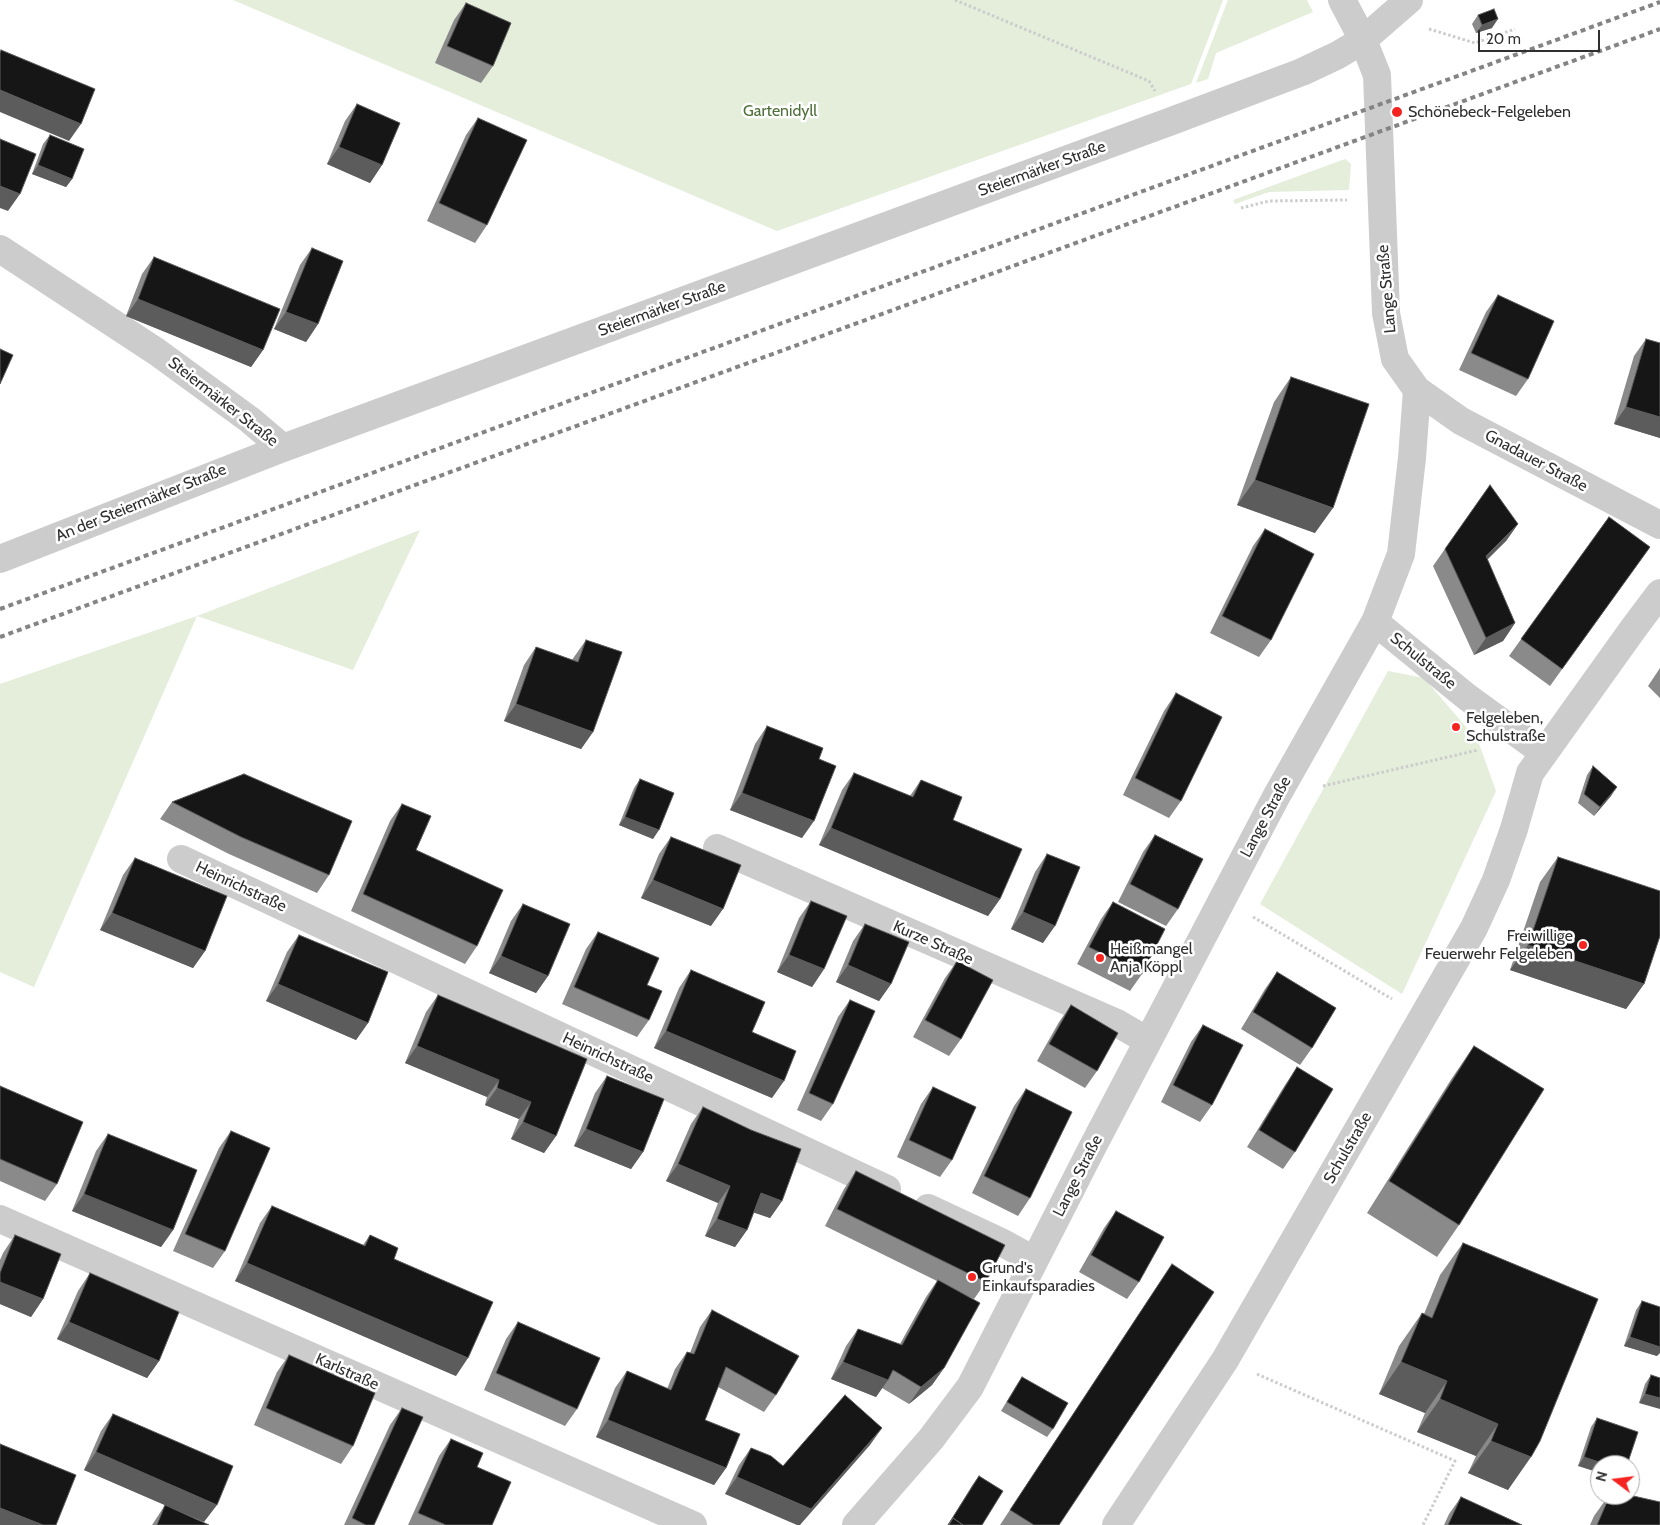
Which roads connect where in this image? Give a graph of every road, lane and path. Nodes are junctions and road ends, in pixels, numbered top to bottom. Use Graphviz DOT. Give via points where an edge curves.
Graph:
graph roads {
  1 [pos="955,0"];
  2 [pos="1342,0"];
  3 [pos="1404,5"];
  4 [pos="1514,28"];
  5 [pos="1363,40"];
  6 [pos="1169,122"];
  7 [pos="1355,200"];
  8 [pos="1241,208"];
  9 [pos="0,249"];
  10 [pos="1417,390"];
  11 [pos="283,448"];
  12 [pos="1660,525"];
  13 [pos="0,559"];
  14 [pos="1660,593"];
  15 [pos="1375,622"];
  16 [pos="1511,729"];
  17 [pos="1544,753"];
  18 [pos="1276,797"];
  19 [pos="717,848"];
  20 [pos="181,859"];
  21 [pos="1222,899"];
  22 [pos="1423,1018"];
  23 [pos="1148,1041"];
  24 [pos="0,1219"];
  25 [pos="1034,1260"];
  26 [pos="1225,1360"];
  27 [pos="693,1525"];
  28 [pos="856,1525"];
  29 [pos="1116,1525"];
  30 [pos="1423,1525"];
  1 -- 6 [label="path" via="1149,81"];
  2 -- 5 [label="street, Lange Straße"];
  3 -- 4 [label="path" via="1429,29 1475,44"];
  3 -- 5 [label="street, Steiermärker Straße"];
  5 -- 6 [label="street, Steiermärker Straße" via="1338,56 1302,72"];
  5 -- 10 [label="street, Lange Straße" via="1377,75 1386,313 1395,359"];
  6 -- 11 [label="street, Steiermärker Straße"];
  7 -- 8 [label="path" via="1269,201"];
  9 -- 11 [label="street, Steiermärker Straße" via="158,352"];
  10 -- 12 [label="street, Gnadauer Straße" via="1461,421"];
  10 -- 15 [label="street, Lange Straße" via="1401,554"];
  11 -- 13 [label="street, An der Steiermärker Straße"];
  14 -- 17 [label="street, Schulstraße"];
  15 -- 16 [label="street, Schulstraße"];
  15 -- 18 [label="street, Lange Straße"];
  16 -- 17 [label="street, Schulstraße"];
  16 -- 18 [label="path" via="1477,750"];
  17 -- 22 [label="street, Schulstraße" via="1530,774 1502,863 1474,928"];
  18 -- 21 [label="street, Lange Straße"];
  19 -- 23 [label="street, Kurze Straße" via="1117,1024"];
  20 -- 25 [label="street, Heinrichstraße"];
  21 -- 22 [label="path"];
  21 -- 23 [label="street, Lange Straße"];
  22 -- 26 [label="street, Schulstraße"];
  23 -- 25 [label="street, Lange Straße"];
  24 -- 27 [label="street, Karlstraße"];
  25 -- 28 [label="street, Lange Straße" via="970,1387 931,1439"];
  26 -- 29 [label="street, Schulstraße"];
  26 -- 30 [label="path" via="1455,1461"];
}
